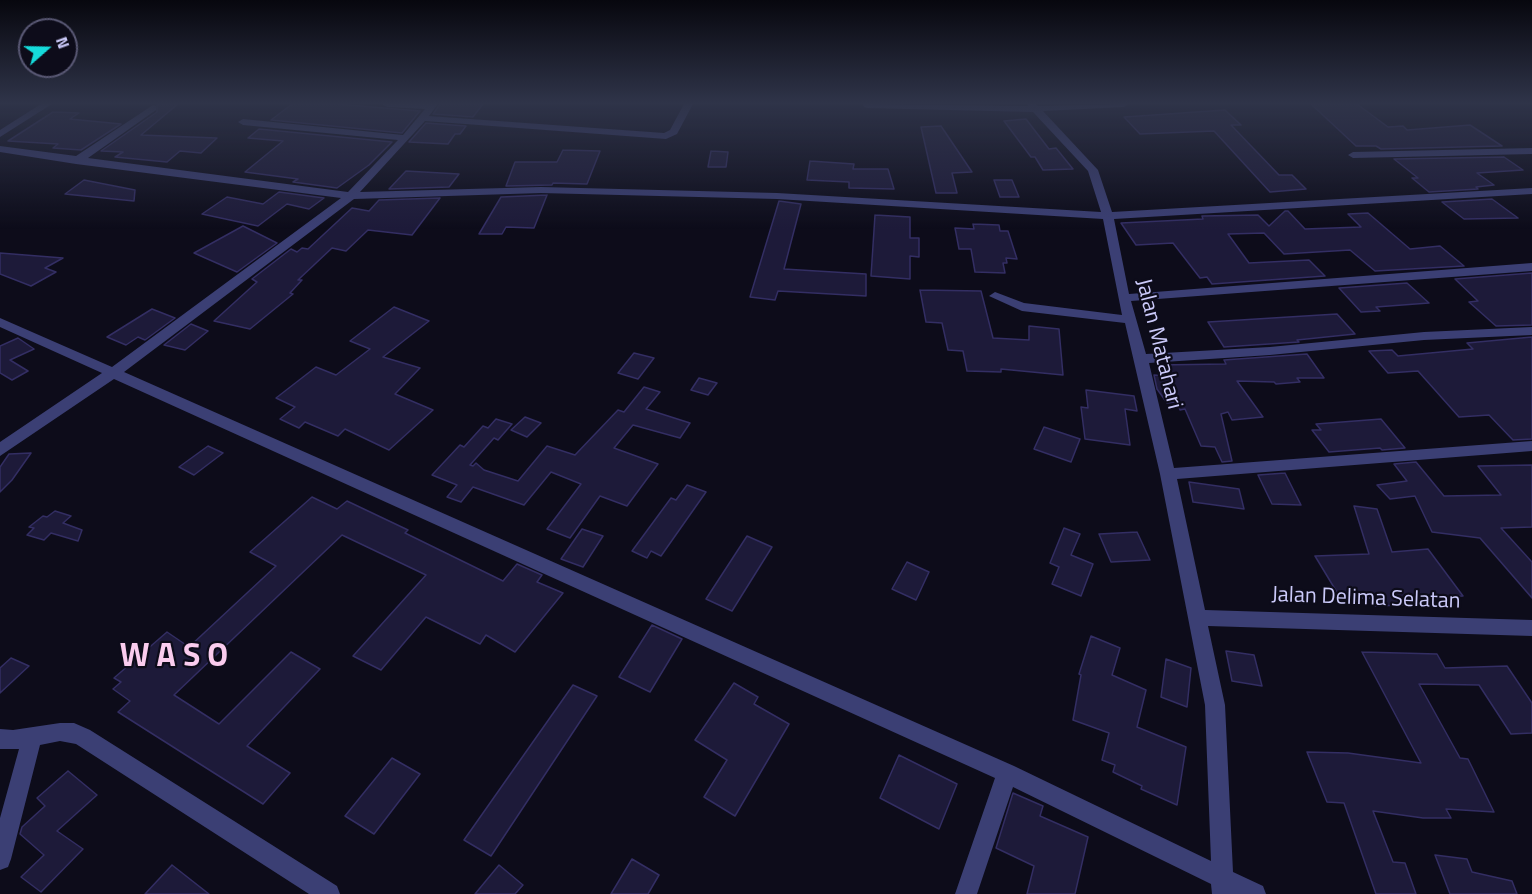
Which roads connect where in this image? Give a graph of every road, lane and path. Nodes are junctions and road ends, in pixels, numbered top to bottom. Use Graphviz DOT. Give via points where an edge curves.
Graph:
graph roads {
  1 [pos="98,146"];
  2 [pos="399,146"];
  3 [pos="1071,146"];
  4 [pos="0,149"];
  5 [pos="1532,151"];
  6 [pos="1353,155"];
  7 [pos="76,161"];
  8 [pos="1532,191"];
  9 [pos="351,196"];
  10 [pos="1108,216"];
  11 [pos="1532,267"];
  12 [pos="995,296"];
  13 [pos="1124,298"];
  14 [pos="1131,320"];
  15 [pos="0,322"];
  16 [pos="1532,331"];
  17 [pos="1141,359"];
  18 [pos="114,372"];
  19 [pos="1532,446"];
  20 [pos="0,450"];
  21 [pos="1168,474"];
  22 [pos="1199,618"];
  23 [pos="1532,628"];
  24 [pos="32,736"];
  25 [pos="0,739"];
  26 [pos="1006,772"];
  27 [pos="0,859"];
  28 [pos="1222,886"];
  29 [pos="329,894"];
  30 [pos="966,894"];
  31 [pos="1255,894"];
  1 -- 7 [label="street"];
  2 -- 9 [label="street"];
  3 -- 10 [label="street, Jalan Matahari" via="1093,170"];
  4 -- 7 [label="street"];
  5 -- 6 [label="street"];
  7 -- 9 [label="street"];
  8 -- 10 [label="street"];
  9 -- 10 [label="street" via="541,190 777,196"];
  9 -- 18 [label="street"];
  10 -- 13 [label="street, Jalan Matahari"];
  11 -- 13 [label="street"];
  12 -- 14 [label="street" via="1022,306"];
  13 -- 14 [label="street, Jalan Matahari"];
  14 -- 17 [label="street, Jalan Matahari"];
  15 -- 18 [label="street"];
  16 -- 17 [label="street"];
  17 -- 21 [label="street, Jalan Matahari"];
  18 -- 20 [label="street"];
  18 -- 26 [label="street"];
  19 -- 21 [label="street"];
  21 -- 22 [label="street, Jalan Matahari"];
  22 -- 23 [label="street, Jalan Delima Selatan"];
  22 -- 28 [label="street, Jalan Matahari" via="1215,705"];
  24 -- 25 [label="street"];
  24 -- 27 [label="street"];
  24 -- 29 [label="street" via="60,732 83,737"];
  26 -- 28 [label="street"];
  26 -- 30 [label="street"];
  28 -- 31 [label="street"];
}
